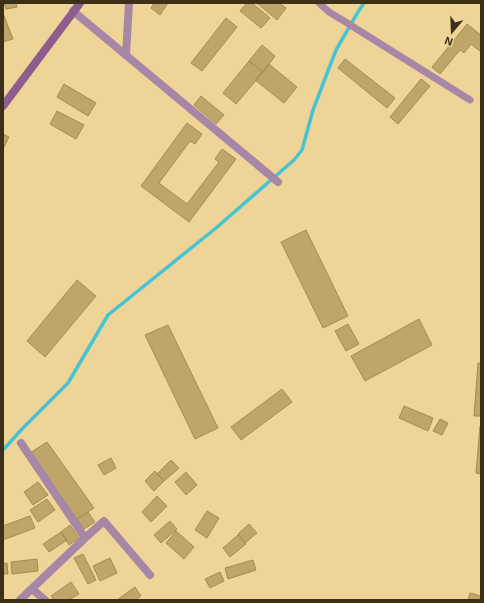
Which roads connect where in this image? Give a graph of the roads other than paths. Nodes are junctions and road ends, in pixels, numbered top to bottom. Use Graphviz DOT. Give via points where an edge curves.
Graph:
graph roads {
  1 [pos="80,3"];
  2 [pos="129,3"];
  3 [pos="318,3"];
  4 [pos="73,11"];
  5 [pos="126,55"];
  6 [pos="470,100"];
  7 [pos="3,106"];
  8 [pos="278,182"];
  9 [pos="21,444"];
  10 [pos="85,538"];
  11 [pos="150,575"];
  12 [pos="32,589"];
  13 [pos="20,600"];
  14 [pos="45,600"];
  1 -- 4 [label="main road"];
  2 -- 5 [label="street"];
  3 -- 6 [label="lane"];
  4 -- 5 [label="street"];
  4 -- 7 [label="main road"];
  5 -- 8 [label="street"];
  9 -- 10 [label="street"];
  10 -- 11 [label="street" via="104,521"];
  10 -- 12 [label="street"];
  12 -- 13 [label="street"];
  12 -- 14 [label="street"];
}
